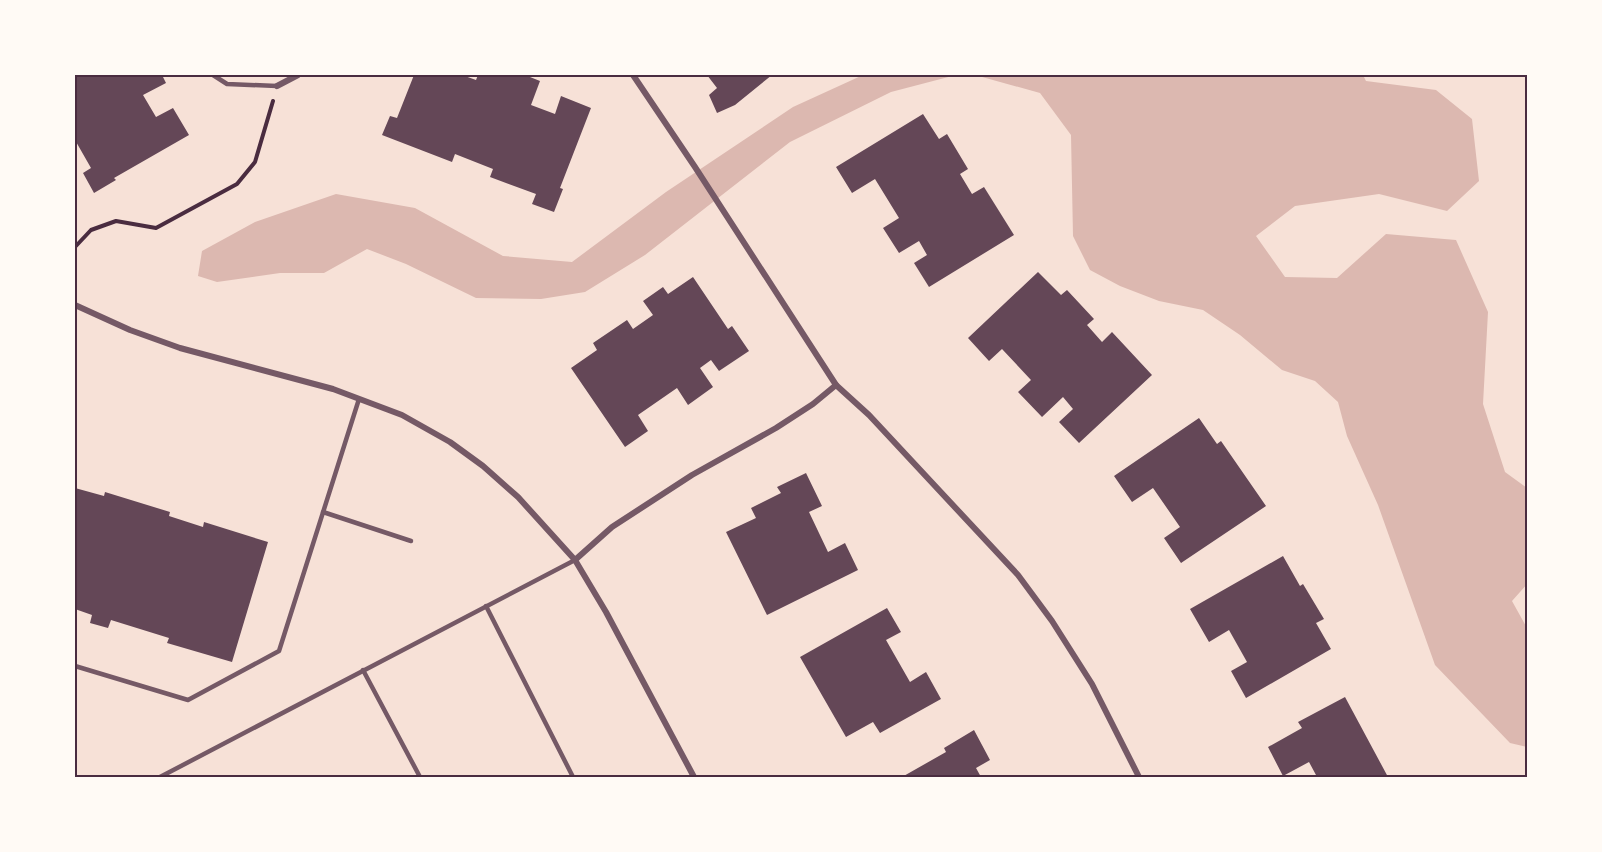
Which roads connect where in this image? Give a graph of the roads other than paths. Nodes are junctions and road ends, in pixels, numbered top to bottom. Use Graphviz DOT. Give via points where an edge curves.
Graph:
graph roads {
  1 [pos="213,75"];
  2 [pos="298,75"];
  3 [pos="633,75"];
  4 [pos="277,86"];
  5 [pos="75,304"];
  6 [pos="836,385"];
  7 [pos="359,399"];
  8 [pos="323,512"];
  9 [pos="411,541"];
  10 [pos="575,560"];
  11 [pos="486,606"];
  12 [pos="75,666"];
  13 [pos="363,670"];
  14 [pos="160,777"];
  15 [pos="420,777"];
  16 [pos="573,777"];
  17 [pos="694,777"];
  18 [pos="1139,777"];
  1 -- 4 [label="lane" via="227,84"];
  2 -- 4 [label="street"];
  3 -- 6 [label="street"];
  5 -- 7 [label="street" via="180,348"];
  6 -- 10 [label="street" via="776,428 692,475 612,527"];
  6 -- 18 [label="street" via="869,415 1018,575 1092,684"];
  7 -- 8 [label="lane"];
  7 -- 10 [label="street" via="402,415 483,465"];
  8 -- 9 [label="lane"];
  8 -- 12 [label="lane" via="279,651 188,700"];
  10 -- 11 [label="lane"];
  10 -- 17 [label="street"];
  11 -- 13 [label="lane"];
  11 -- 16 [label="lane"];
  13 -- 14 [label="lane"];
  13 -- 15 [label="lane"];
}
